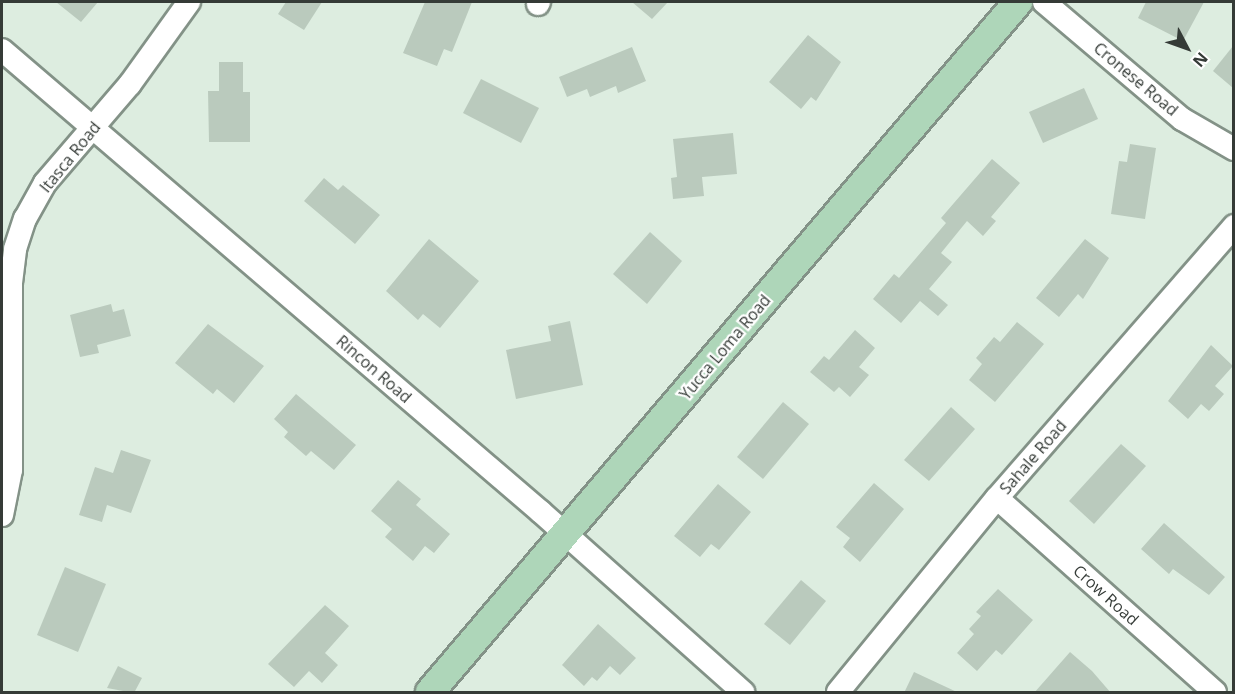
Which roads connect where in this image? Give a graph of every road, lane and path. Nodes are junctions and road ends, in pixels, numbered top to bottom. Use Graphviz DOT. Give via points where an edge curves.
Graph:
graph roads {
  1 [pos="189,2"];
  2 [pos="1018,2"];
  3 [pos="1044,2"];
  4 [pos="2,50"];
  5 [pos="93,128"];
  6 [pos="1233,149"];
  7 [pos="1233,226"];
  8 [pos="8,380"];
  9 [pos="997,498"];
  10 [pos="2,515"];
  11 [pos="566,534"];
  12 [pos="430,693"];
  13 [pos="743,693"];
  14 [pos="838,693"];
  15 [pos="1215,693"];
  1 -- 5 [label="street, Itasca Road"];
  2 -- 11 [label="main road, Yucca Loma Road"];
  3 -- 6 [label="street, Cronese Road" via="1182,118"];
  4 -- 5 [label="street, Rincon Road"];
  5 -- 8 [label="street, Itasca Road" via="45,183 15,249"];
  5 -- 11 [label="street, Rincon Road"];
  7 -- 9 [label="street, Sahale Road"];
  8 -- 10 [label="street, Itasca Road" via="11,470"];
  9 -- 14 [label="street, Sahale Road"];
  9 -- 15 [label="street, Crow Road"];
  11 -- 12 [label="main road, Yucca Loma Road"];
  11 -- 13 [label="street, Rincon Road"];
}
